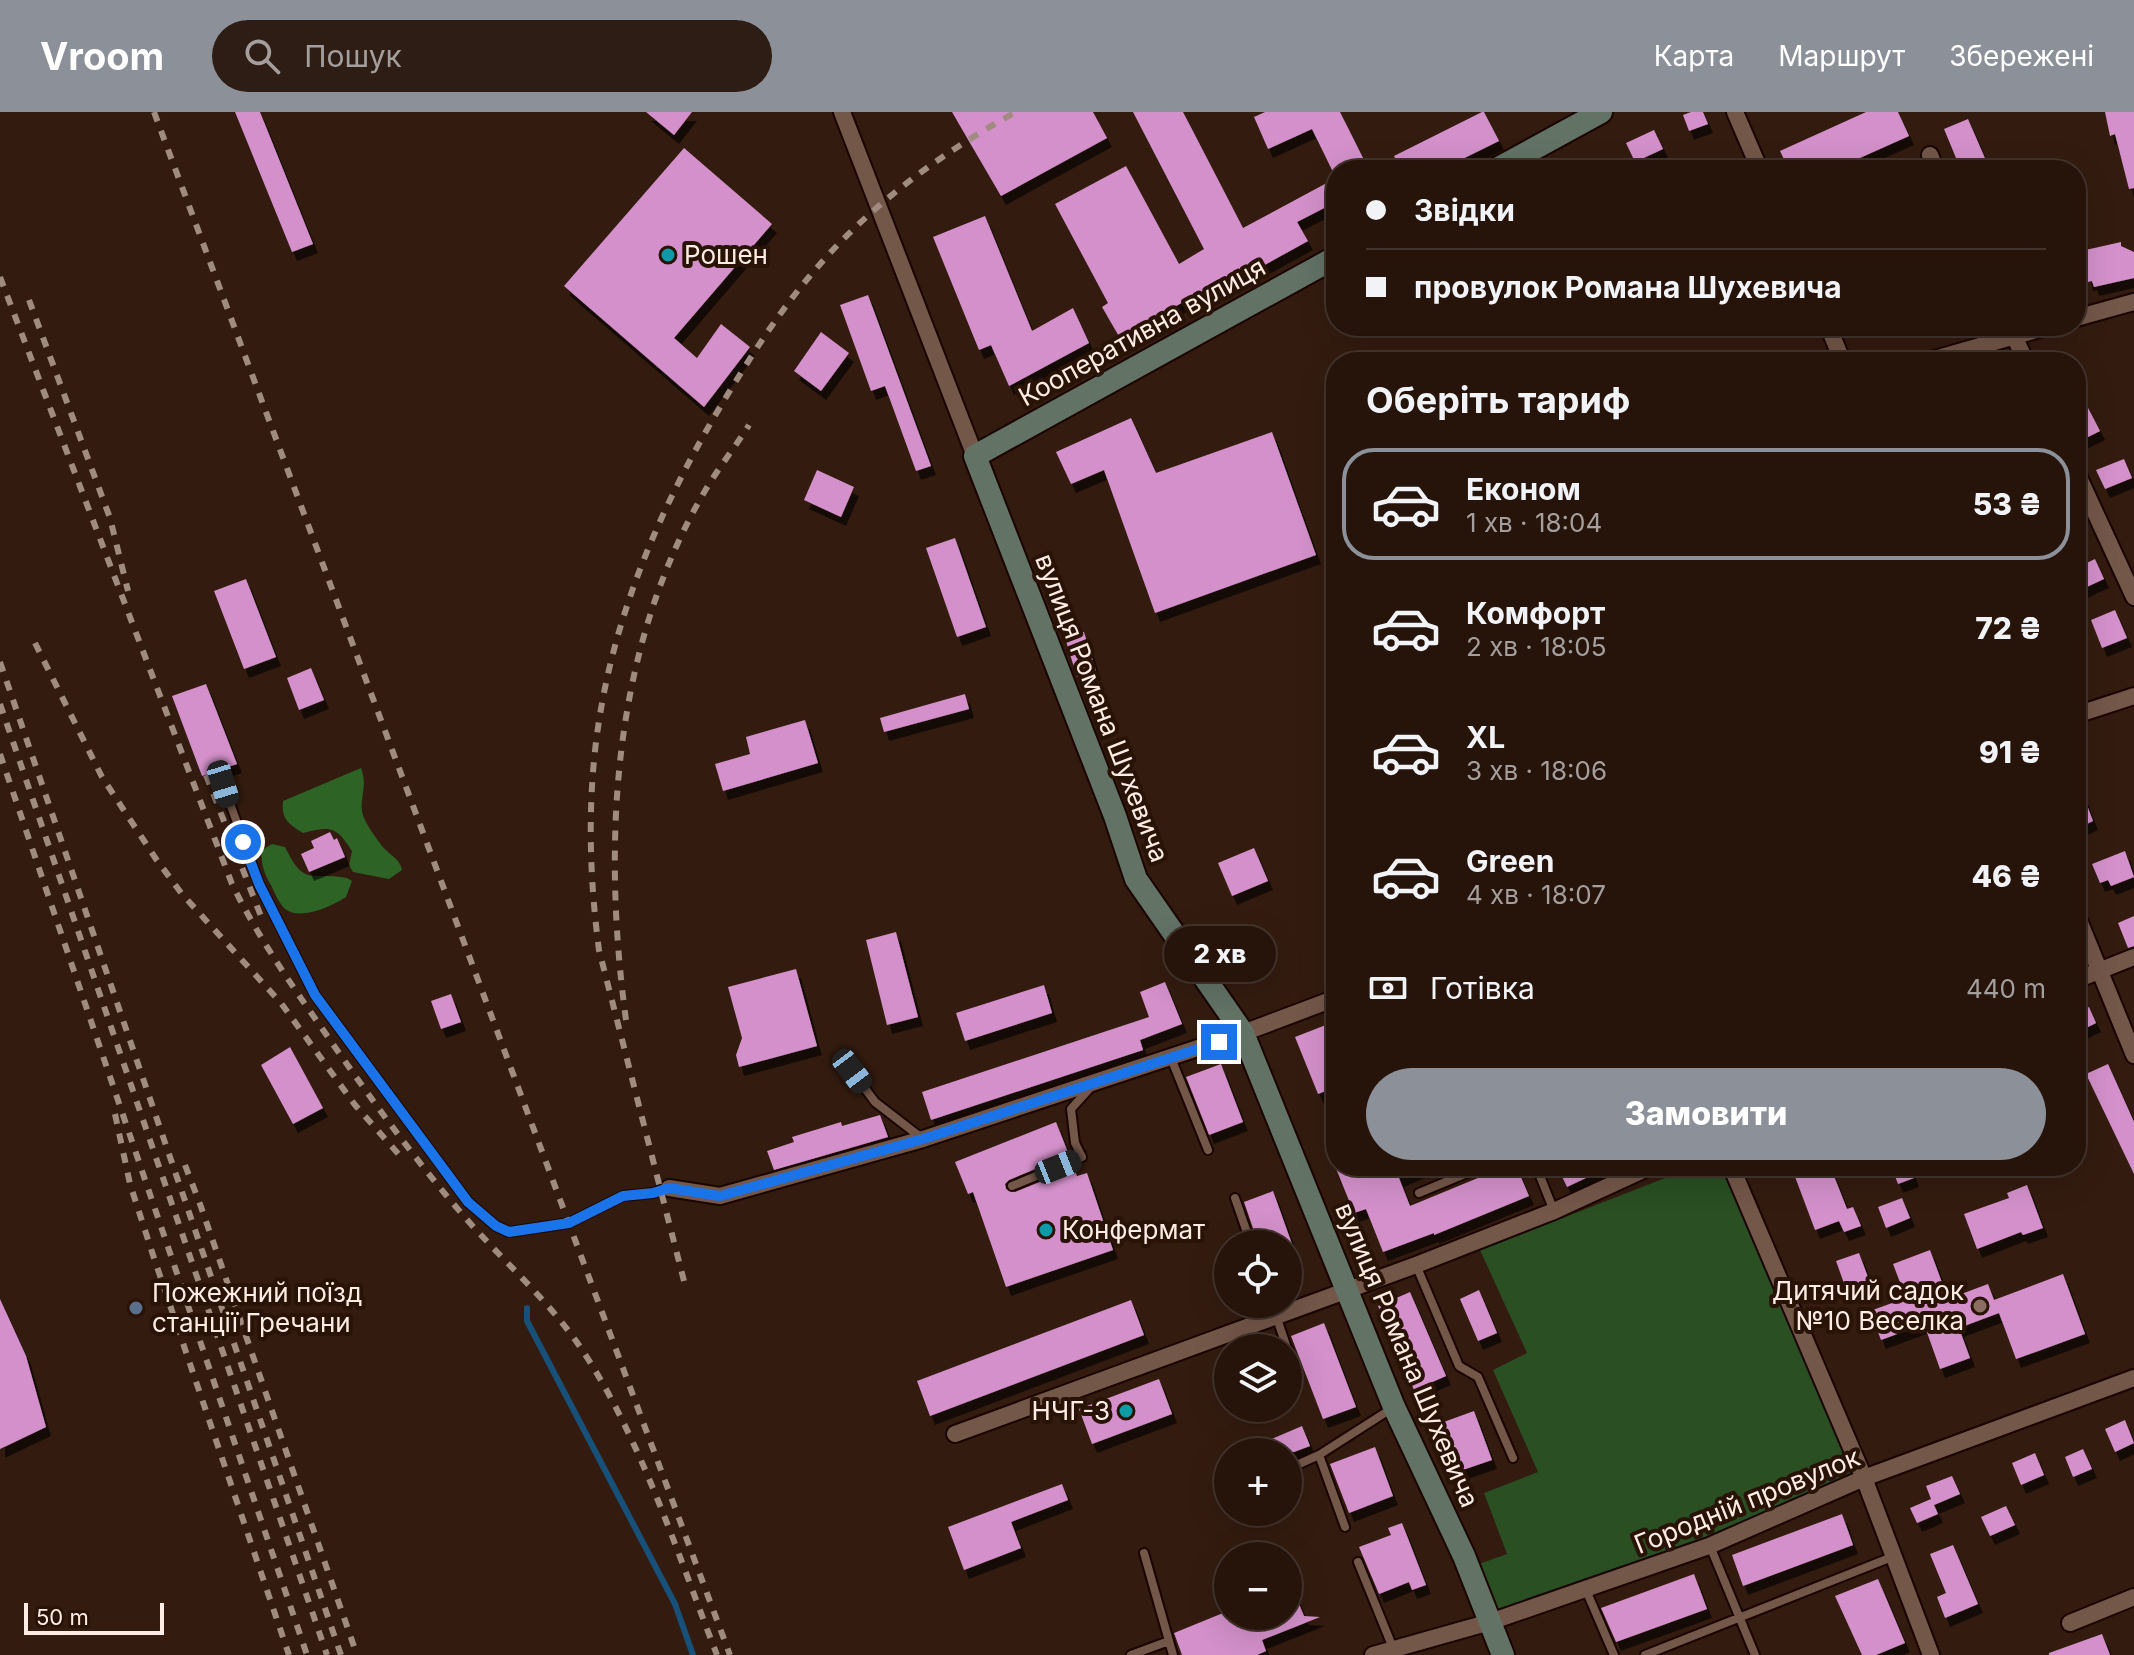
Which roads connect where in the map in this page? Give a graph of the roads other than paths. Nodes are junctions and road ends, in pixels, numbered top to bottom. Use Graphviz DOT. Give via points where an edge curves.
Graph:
graph roads {
  1 [pos="842,112"];
  2 [pos="1601,112"];
  3 [pos="1735,112"];
  4 [pos="1513,160"];
  5 [pos="1756,160"];
  6 [pos="1326,263"];
  7 [pos="2134,302"];
  8 [pos="2086,315"];
  9 [pos="1998,336"];
  10 [pos="1952,352"];
  11 [pos="975,456"];
  12 [pos="2086,493"];
  13 [pos="2134,597"];
  14 [pos="2134,696"];
  15 [pos="2086,712"];
  16 [pos="223,784"];
  17 [pos="2086,938"];
  18 [pos="2134,957"];
  19 [pos="2099,970"];
  20 [pos="2086,976"];
  21 [pos="1326,1002"];
  22 [pos="1243,1033"];
  23 [pos="2134,1055"];
  24 [pos="1171,1058"];
  25 [pos="852,1071"];
  26 [pos="1096,1081"];
  27 [pos="923,1139"];
  28 [pos="1208,1150"];
  29 [pos="1460,1176"];
  30 [pos="1540,1176"];
  31 [pos="1630,1176"];
  32 [pos="1735,1176"];
  33 [pos="1012,1186"];
  34 [pos="669,1188"];
  35 [pos="1419,1193"];
  36 [pos="1235,1198"];
  37 [pos="1554,1211"];
  38 [pos="1246,1230"];
  39 [pos="1416,1265"];
  40 [pos="1346,1289"];
  41 [pos="1302,1302"];
  42 [pos="1253,1318"];
  43 [pos="2134,1378"];
  44 [pos="1394,1407"];
  45 [pos="955,1434"];
  46 [pos="1319,1455"];
  47 [pos="1513,1458"];
  48 [pos="1302,1463"];
  49 [pos="1864,1478"];
  50 [pos="1345,1527"];
  51 [pos="1709,1546"];
  52 [pos="1144,1553"];
  53 [pos="1892,1557"];
  54 [pos="1358,1562"];
  55 [pos="1586,1590"];
  56 [pos="2134,1597"];
  57 [pos="1739,1616"];
  58 [pos="1490,1622"];
  59 [pos="2070,1623"];
  60 [pos="1169,1641"];
  61 [pos="1393,1648"];
  62 [pos="1131,1655"];
  63 [pos="1173,1655"];
  64 [pos="1373,1655"];
  65 [pos="1503,1655"];
  66 [pos="1614,1655"];
  67 [pos="1645,1655"];
  68 [pos="1755,1655"];
  69 [pos="1931,1655"];
  1 -- 11 [label="street, вулиця Романа Шухевича"];
  2 -- 4 [label="street"];
  3 -- 5 [label="street"];
  6 -- 11 [label="street, Кооперативна вулиця"];
  7 -- 8 [label="street"];
  9 -- 10 [label="street"];
  11 -- 22 [label="street, вулиця Романа Шухевича" via="1136,879"];
  12 -- 13 [label="street"];
  14 -- 15 [label="street"];
  16 -- 34 [label="lane" via="259,884 315,995 468,1202 509,1232 569,1223 623,1196"];
  17 -- 19 [label="street"];
  18 -- 19 [label="street"];
  19 -- 20 [label="street"];
  19 -- 23 [label="street"];
  21 -- 22 [label="street"];
  22 -- 24 [label="street"];
  22 -- 40 [label="street, вулиця Романа Шухевича"];
  24 -- 26 [label="street"];
  24 -- 28 [label="lane"];
  25 -- 27 [label="lane" via="875,1102"];
  26 -- 27 [label="street"];
  26 -- 33 [label="lane" via="1071,1109 1082,1157"];
  27 -- 34 [label="street" via="720,1196"];
  29 -- 35 [label="lane"];
  30 -- 37 [label="lane"];
  31 -- 37 [label="street"];
  32 -- 49 [label="street"];
  36 -- 38 [label="lane"];
  37 -- 39 [label="street"];
  39 -- 40 [label="street"];
  39 -- 47 [label="lane" via="1459,1366 1478,1377"];
  40 -- 41 [label="street"];
  40 -- 44 [label="street, вулиця Романа Шухевича"];
  42 -- 45 [label="street"];
  43 -- 49 [label="street, Городній провулок"];
  44 -- 46 [label="lane"];
  44 -- 58 [label="street, вулиця Романа Шухевича"];
  46 -- 48 [label="lane"];
  46 -- 50 [label="lane"];
  49 -- 51 [label="street, Городній провулок"];
  49 -- 53 [label="street"];
  51 -- 55 [label="street, Городній провулок"];
  51 -- 57 [label="lane"];
  52 -- 60 [label="lane"];
  53 -- 57 [label="lane"];
  53 -- 69 [label="street"];
  54 -- 61 [label="lane"];
  55 -- 58 [label="street, Городній провулок"];
  55 -- 66 [label="lane"];
  56 -- 59 [label="street"];
  57 -- 67 [label="lane"];
  57 -- 68 [label="lane"];
  58 -- 61 [label="street, Городній провулок"];
  58 -- 65 [label="street, вулиця Романа Шухевича"];
  60 -- 62 [label="lane"];
  60 -- 63 [label="lane"];
  61 -- 64 [label="street, Городній провулок"];
}
